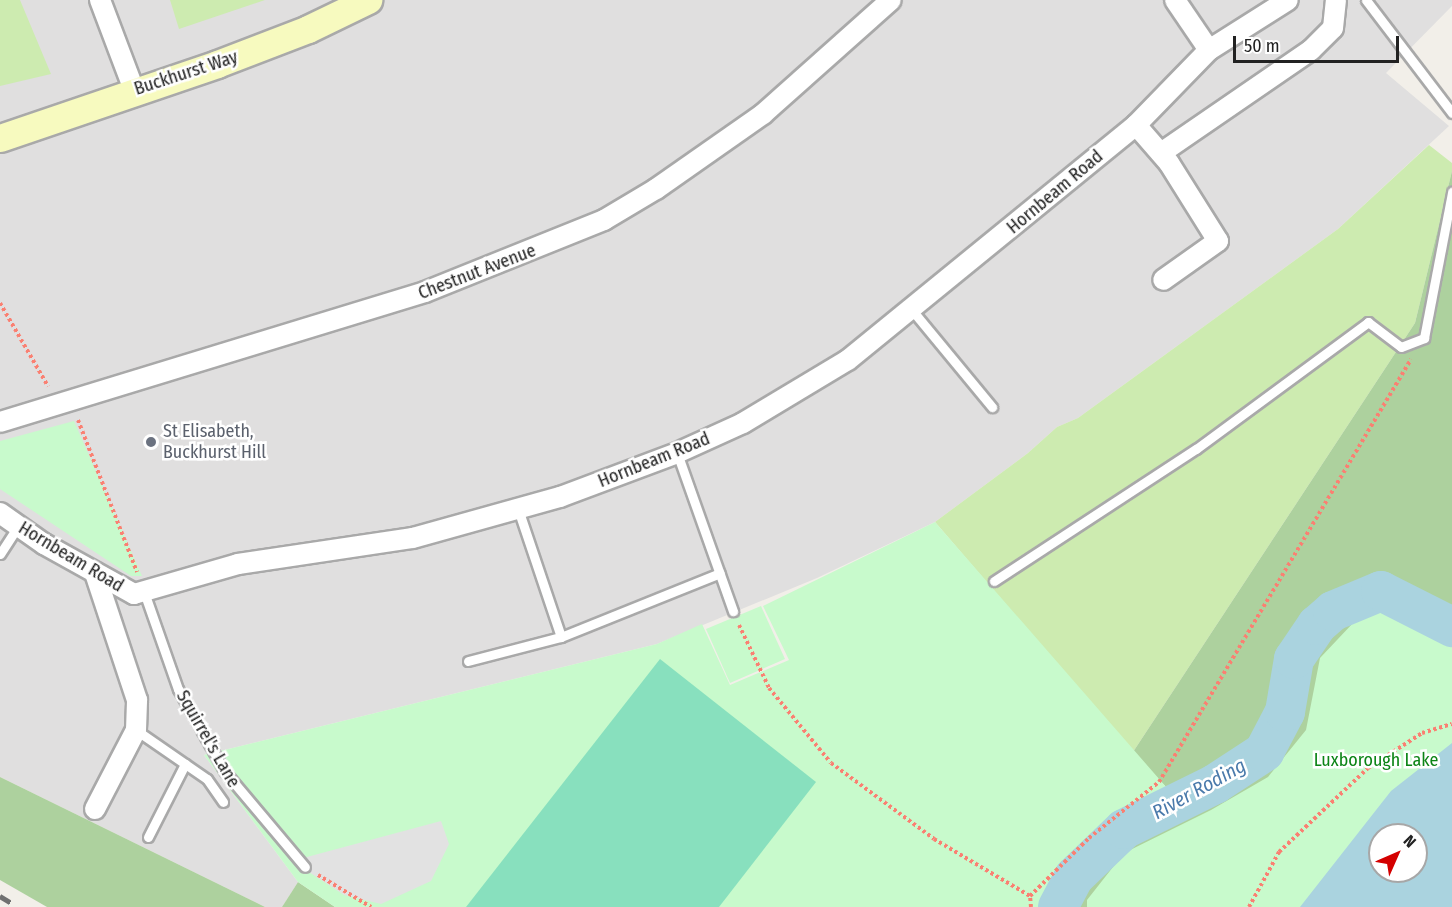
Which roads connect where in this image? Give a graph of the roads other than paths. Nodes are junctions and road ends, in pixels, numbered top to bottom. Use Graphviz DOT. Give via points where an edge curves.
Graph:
graph roads {
  1 [pos="100,0"];
  2 [pos="368,0"];
  3 [pos="891,0"];
  4 [pos="1175,0"];
  5 [pos="1288,0"];
  6 [pos="1336,0"];
  7 [pos="1366,0"];
  8 [pos="1209,50"];
  9 [pos="134,90"];
  10 [pos="1452,113"];
  11 [pos="1136,125"];
  12 [pos="0,138"];
  13 [pos="1161,153"];
  14 [pos="1452,192"];
  15 [pos="1163,280"];
  16 [pos="912,310"];
  17 [pos="992,407"];
  18 [pos="0,422"];
  19 [pos="677,453"];
  20 [pos="518,509"];
  21 [pos="0,513"];
  22 [pos="18,526"];
  23 [pos="0,554"];
  24 [pos="95,573"];
  25 [pos="720,573"];
  26 [pos="994,580"];
  27 [pos="144,592"];
  28 [pos="733,611"];
  29 [pos="561,638"];
  30 [pos="468,661"];
  31 [pos="136,730"];
  32 [pos="185,764"];
  33 [pos="223,802"];
  34 [pos="94,809"];
  35 [pos="147,837"];
  36 [pos="305,867"];
  1 -- 9 [label="street"];
  2 -- 9 [label="street, Buckhurst Way" via="298,33"];
  3 -- 18 [label="street, Chestnut Avenue" via="764,114 604,220 425,292"];
  4 -- 8 [label="street"];
  5 -- 8 [label="street, Hornbeam Road"];
  6 -- 13 [label="street" via="1333,28 1311,50"];
  7 -- 10 [label="lane"];
  8 -- 11 [label="street, Hornbeam Road"];
  9 -- 12 [label="street, Buckhurst Way"];
  11 -- 13 [label="street"];
  11 -- 16 [label="street, Hornbeam Road"];
  13 -- 15 [label="street" via="1218,241"];
  14 -- 26 [label="lane" via="1424,338 1401,347 1368,322 1196,449"];
  16 -- 17 [label="lane"];
  16 -- 19 [label="street, Hornbeam Road" via="848,360 743,423"];
  19 -- 20 [label="street, Hornbeam Road"];
  19 -- 25 [label="lane"];
  20 -- 27 [label="street, Hornbeam Road" via="413,538 238,564"];
  20 -- 29 [label="lane"];
  21 -- 22 [label="street, Hornbeam Road"];
  22 -- 23 [label="lane"];
  22 -- 24 [label="street, Hornbeam Road"];
  24 -- 27 [label="street, Hornbeam Road" via="134,594"];
  24 -- 31 [label="street" via="137,700"];
  25 -- 28 [label="lane"];
  25 -- 29 [label="lane"];
  27 -- 36 [label="lane, Squirrel's Lane" via="178,689 225,772"];
  29 -- 30 [label="lane"];
  31 -- 32 [label="lane"];
  31 -- 34 [label="street"];
  32 -- 33 [label="lane" via="218,790"];
  32 -- 35 [label="lane"];
}
